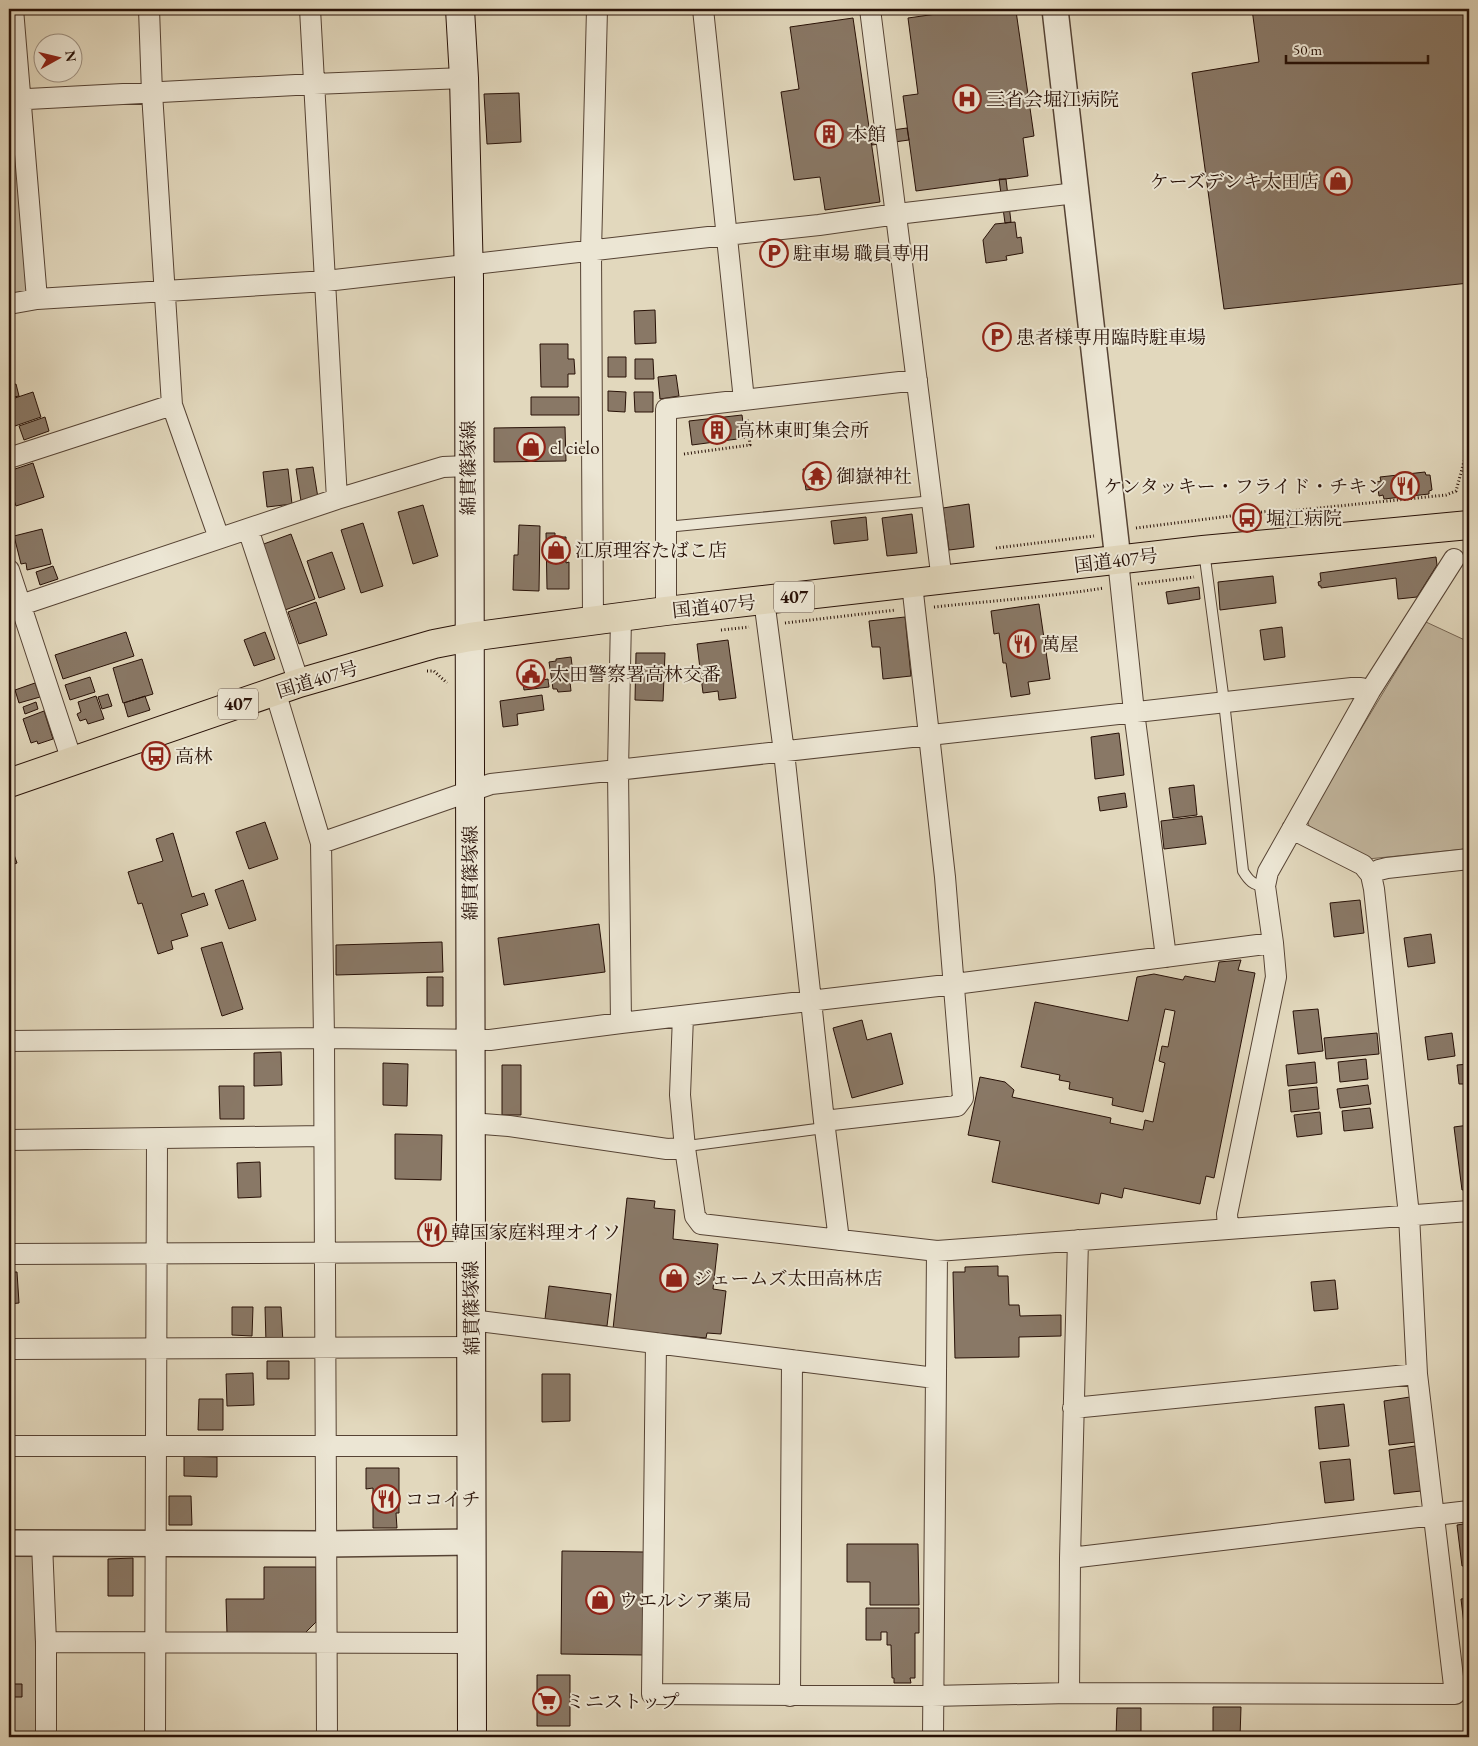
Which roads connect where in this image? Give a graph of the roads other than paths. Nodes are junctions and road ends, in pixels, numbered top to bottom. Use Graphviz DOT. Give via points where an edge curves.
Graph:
graph roads {
  1 [pos="13,9"];
  2 [pos="149,9"];
  3 [pos="310,9"];
  4 [pos="460,9"];
  5 [pos="597,9"];
  6 [pos="703,9"];
  7 [pos="870,9"];
  8 [pos="1055,9"];
  9 [pos="464,78"];
  10 [pos="314,84"];
  11 [pos="152,93"];
  12 [pos="14,100"];
  13 [pos="1076,193"];
  14 [pos="897,214"];
  15 [pos="726,235"];
  16 [pos="591,251"];
  17 [pos="468,265"];
  18 [pos="326,281"];
  19 [pos="164,290"];
  20 [pos="37,298"];
  21 [pos="9,304"];
  22 [pos="918,380"];
  23 [pos="744,400"];
  24 [pos="172,405"];
  25 [pos="9,458"];
  26 [pos="468,466"];
  27 [pos="337,499"];
  28 [pos="932,501"];
  29 [pos="1469,525"];
  30 [pos="666,527"];
  31 [pos="248,528"];
  32 [pos="219,538"];
  33 [pos="1203,550"];
  34 [pos="1454,559"];
  35 [pos="1118,560"];
  36 [pos="9,570"];
  37 [pos="942,580"];
  38 [pos="912,584"];
  39 [pos="764,600"];
  40 [pos="15,607"];
  41 [pos="666,611"];
  42 [pos="621,617"];
  43 [pos="594,620"];
  44 [pos="470,637"];
  45 [pos="287,687"];
  46 [pos="1370,691"];
  47 [pos="1224,702"];
  48 [pos="1134,712"];
  49 [pos="930,735"];
  50 [pos="784,752"];
  51 [pos="72,760"];
  52 [pos="618,771"];
  53 [pos="9,783"];
  54 [pos="471,791"];
  55 [pos="1292,828"];
  56 [pos="320,843"];
  57 [pos="1469,859"];
  58 [pos="1371,875"];
  59 [pos="1265,886"];
  60 [pos="1273,943"];
  61 [pos="1166,956"];
  62 [pos="955,984"];
  63 [pos="811,1001"];
  64 [pos="683,1016"];
  65 [pos="621,1023"];
  66 [pos="324,1038"];
  67 [pos="470,1040"];
  68 [pos="9,1041"];
  69 [pos="470,1124"];
  70 [pos="824,1124"];
  71 [pos="324,1136"];
  72 [pos="157,1139"];
  73 [pos="9,1140"];
  74 [pos="685,1148"];
  75 [pos="1469,1211"];
  76 [pos="1409,1215"];
  77 [pos="1228,1228"];
  78 [pos="839,1240"];
  79 [pos="1078,1240"];
  80 [pos="937,1251"];
  81 [pos="470,1252"];
  82 [pos="325,1253"];
  83 [pos="9,1254"];
  84 [pos="156,1254"];
  85 [pos="471,1320"];
  86 [pos="656,1343"];
  87 [pos="471,1347"];
  88 [pos="156,1348"];
  89 [pos="325,1348"];
  90 [pos="9,1349"];
  91 [pos="792,1360"];
  92 [pos="1416,1374"];
  93 [pos="935,1378"];
  94 [pos="1073,1408"];
  95 [pos="326,1445"];
  96 [pos="9,1446"];
  97 [pos="156,1446"];
  98 [pos="471,1446"];
  99 [pos="1469,1512"];
  100 [pos="1433,1516"];
  101 [pos="472,1542"];
  102 [pos="9,1543"];
  103 [pos="42,1543"];
  104 [pos="155,1544"];
  105 [pos="326,1544"];
  106 [pos="1070,1558"];
  107 [pos="156,1641"];
  108 [pos="46,1642"];
  109 [pos="327,1643"];
  110 [pos="472,1643"];
  111 [pos="1069,1693"];
  112 [pos="790,1696"];
  113 [pos="932,1696"];
  114 [pos="46,1737"];
  115 [pos="155,1737"];
  116 [pos="327,1737"];
  117 [pos="472,1737"];
  118 [pos="933,1737"];
  1 -- 12 [label="street"];
  2 -- 11 [label="street"];
  3 -- 10 [label="street"];
  4 -- 9 [label="main road, 綿貫篠塚線"];
  5 -- 16 [label="street"];
  6 -- 15 [label="street"];
  7 -- 14 [label="street"];
  8 -- 13 [label="street"];
  9 -- 10 [label="street"];
  9 -- 17 [label="main road, 綿貫篠塚線"];
  10 -- 11 [label="street"];
  10 -- 18 [label="street"];
  11 -- 12 [label="street"];
  11 -- 19 [label="street"];
  12 -- 20 [label="street"];
  13 -- 14 [label="street"];
  13 -- 35 [label="street"];
  14 -- 15 [label="street"];
  14 -- 22 [label="street"];
  15 -- 16 [label="street"];
  15 -- 23 [label="street"];
  16 -- 17 [label="street"];
  16 -- 43 [label="street"];
  17 -- 18 [label="street"];
  17 -- 26 [label="main road, 綿貫篠塚線"];
  18 -- 19 [label="street"];
  18 -- 27 [label="street"];
  19 -- 20 [label="street"];
  19 -- 24 [label="street"];
  20 -- 21 [label="street"];
  22 -- 23 [label="street"];
  22 -- 28 [label="street"];
  23 -- 30 [label="street" via="666,409"];
  24 -- 25 [label="street"];
  24 -- 32 [label="street"];
  26 -- 27 [label="street" via="443,467"];
  26 -- 44 [label="main road, 綿貫篠塚線"];
  27 -- 31 [label="street"];
  28 -- 30 [label="lane"];
  28 -- 37 [label="street"];
  29 -- 33 [label="highway, 国道407号 / 407"];
  30 -- 41 [label="street"];
  31 -- 32 [label="street"];
  31 -- 45 [label="street"];
  32 -- 40 [label="street"];
  33 -- 35 [label="highway, 国道407号 / 407"];
  33 -- 47 [label="lane"];
  34 -- 46 [label="street"];
  35 -- 37 [label="highway, 国道407号 / 407"];
  35 -- 48 [label="street"];
  36 -- 40 [label="street"];
  37 -- 38 [label="highway, 国道407号 / 407"];
  38 -- 39 [label="highway, 国道407号 / 407"];
  38 -- 49 [label="street"];
  39 -- 41 [label="highway, 国道407号 / 407"];
  39 -- 50 [label="street"];
  40 -- 51 [label="street"];
  41 -- 42 [label="highway, 国道407号 / 407"];
  42 -- 43 [label="highway, 国道407号 / 407"];
  42 -- 52 [label="street"];
  43 -- 44 [label="highway, 国道407号 / 407"];
  44 -- 45 [label="highway, 国道407号 / 407" via="434,644"];
  44 -- 54 [label="main road, 綿貫篠塚線"];
  45 -- 51 [label="highway, 国道407号 / 407"];
  45 -- 56 [label="street"];
  46 -- 47 [label="street" via="1352,688"];
  46 -- 55 [label="street"];
  47 -- 48 [label="street"];
  47 -- 59 [label="lane" via="1243,871 1248,880"];
  48 -- 49 [label="street"];
  48 -- 61 [label="street"];
  49 -- 50 [label="street"];
  49 -- 62 [label="street"];
  50 -- 52 [label="street"];
  50 -- 63 [label="street"];
  51 -- 53 [label="highway, 国道407号 / 407"];
  52 -- 54 [label="street" via="490,784"];
  52 -- 65 [label="street"];
  54 -- 56 [label="street"];
  54 -- 67 [label="main road, 綿貫篠塚線"];
  55 -- 58 [label="street" via="1363,865"];
  55 -- 59 [label="street" via="1268,872"];
  56 -- 66 [label="street"];
  57 -- 58 [label="street" via="1387,868"];
  58 -- 76 [label="street"];
  59 -- 60 [label="street"];
  60 -- 61 [label="street"];
  60 -- 77 [label="street" via="1276,977 1227,1214"];
  61 -- 62 [label="street"];
  62 -- 63 [label="street"];
  62 -- 70 [label="street" via="963,1098 957,1106"];
  63 -- 64 [label="street"];
  63 -- 70 [label="street"];
  64 -- 65 [label="street"];
  64 -- 74 [label="street" via="680,1095"];
  65 -- 67 [label="street"];
  66 -- 67 [label="street"];
  66 -- 68 [label="street"];
  66 -- 71 [label="street"];
  67 -- 69 [label="main road, 綿貫篠塚線"];
  69 -- 74 [label="street" via="509,1126 668,1149"];
  69 -- 81 [label="main road, 綿貫篠塚線"];
  70 -- 74 [label="lane"];
  70 -- 78 [label="street"];
  71 -- 72 [label="street"];
  71 -- 82 [label="street"];
  72 -- 73 [label="street"];
  72 -- 84 [label="street"];
  74 -- 78 [label="street" via="695,1216 701,1224"];
  75 -- 76 [label="street"];
  76 -- 77 [label="street"];
  76 -- 92 [label="street"];
  77 -- 79 [label="street"];
  78 -- 80 [label="street"];
  79 -- 80 [label="street"];
  79 -- 94 [label="street"];
  80 -- 93 [label="street"];
  81 -- 82 [label="street"];
  81 -- 85 [label="main road, 綿貫篠塚線"];
  82 -- 84 [label="street"];
  82 -- 89 [label="street"];
  83 -- 84 [label="street"];
  84 -- 88 [label="street"];
  85 -- 86 [label="street"];
  85 -- 87 [label="main road, 綿貫篠塚線"];
  86 -- 91 [label="street"];
  86 -- 112 [label="street" via="652,1694"];
  87 -- 89 [label="street"];
  87 -- 98 [label="main road, 綿貫篠塚線"];
  88 -- 89 [label="street"];
  88 -- 90 [label="street"];
  88 -- 97 [label="street"];
  89 -- 95 [label="street"];
  91 -- 93 [label="street"];
  91 -- 112 [label="street"];
  92 -- 94 [label="street"];
  92 -- 100 [label="street"];
  93 -- 113 [label="street"];
  94 -- 106 [label="street"];
  95 -- 97 [label="street"];
  95 -- 98 [label="street"];
  95 -- 105 [label="street"];
  96 -- 97 [label="street"];
  97 -- 104 [label="street"];
  98 -- 101 [label="main road, 綿貫篠塚線"];
  99 -- 100 [label="street"];
  100 -- 106 [label="street"];
  100 -- 111 [label="street" via="1455,1694"];
  101 -- 105 [label="street"];
  101 -- 110 [label="main road, 綿貫篠塚線"];
  102 -- 103 [label="street"];
  103 -- 104 [label="street"];
  103 -- 108 [label="street"];
  104 -- 105 [label="street"];
  104 -- 107 [label="street"];
  105 -- 109 [label="street"];
  106 -- 111 [label="street"];
  107 -- 108 [label="street"];
  107 -- 109 [label="street"];
  107 -- 115 [label="street"];
  108 -- 114 [label="street"];
  109 -- 110 [label="street"];
  109 -- 116 [label="street"];
  110 -- 117 [label="main road, 綿貫篠塚線"];
  111 -- 113 [label="street"];
  112 -- 113 [label="street"];
  113 -- 118 [label="street"];
}
